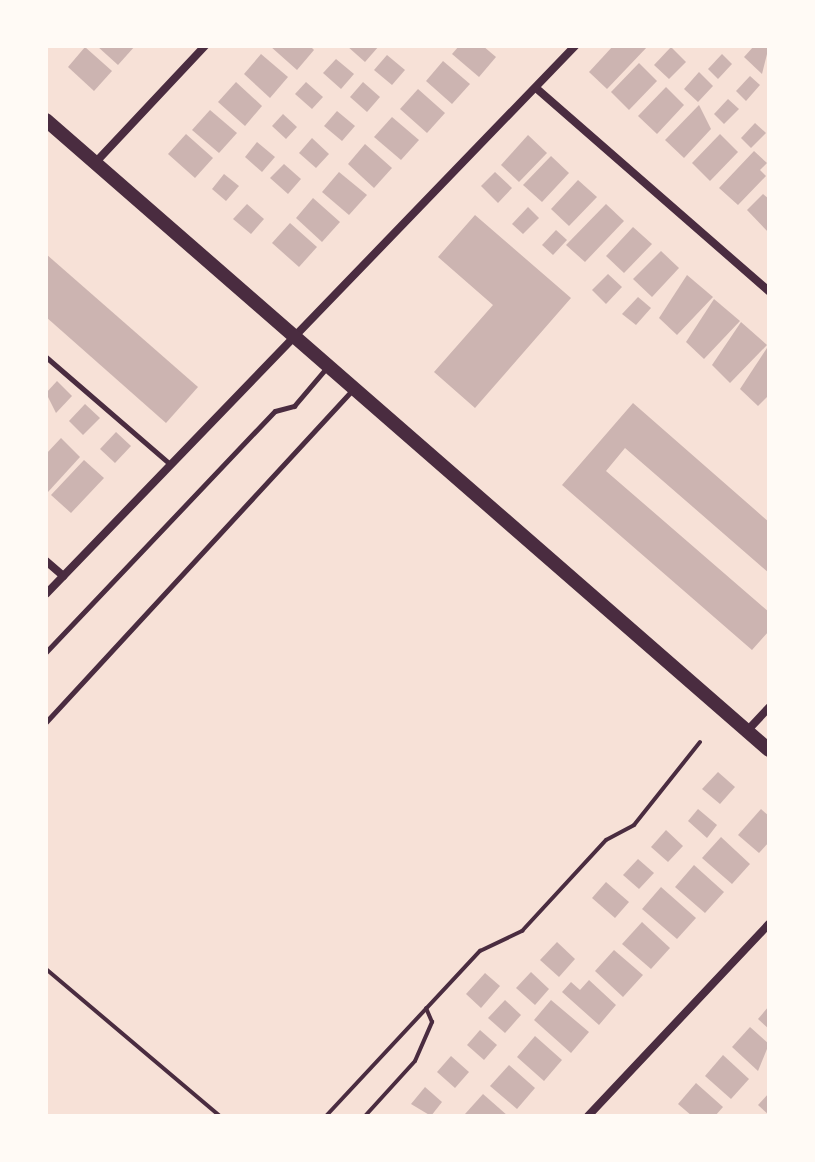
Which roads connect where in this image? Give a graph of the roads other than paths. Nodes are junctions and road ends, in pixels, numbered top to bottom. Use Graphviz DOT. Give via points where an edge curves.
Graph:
graph roads {
  1 [pos="205,46"];
  2 [pos="575,46"];
  3 [pos="536,88"];
  4 [pos="46,120"];
  5 [pos="95,163"];
  6 [pos="769,291"];
  7 [pos="295,336"];
  8 [pos="46,357"];
  9 [pos="329,366"];
  10 [pos="354,387"];
  11 [pos="169,463"];
  12 [pos="46,561"];
  13 [pos="63,576"];
  14 [pos="46,594"];
  15 [pos="46,652"];
  16 [pos="769,707"];
  17 [pos="46,722"];
  18 [pos="747,731"];
  19 [pos="769,750"];
  20 [pos="769,924"];
  21 [pos="588,1116"];
  1 -- 5 [label="street"];
  2 -- 3 [label="street"];
  3 -- 6 [label="street"];
  3 -- 7 [label="street"];
  4 -- 5 [label="main road"];
  5 -- 7 [label="main road"];
  7 -- 9 [label="main road"];
  7 -- 11 [label="street"];
  8 -- 11 [label="lane"];
  9 -- 10 [label="main road"];
  9 -- 15 [label="lane" via="294,406 275,411"];
  10 -- 17 [label="lane"];
  10 -- 18 [label="main road"];
  11 -- 13 [label="street"];
  12 -- 13 [label="street"];
  13 -- 14 [label="street"];
  16 -- 18 [label="street"];
  18 -- 19 [label="main road"];
  20 -- 21 [label="street"];
}
